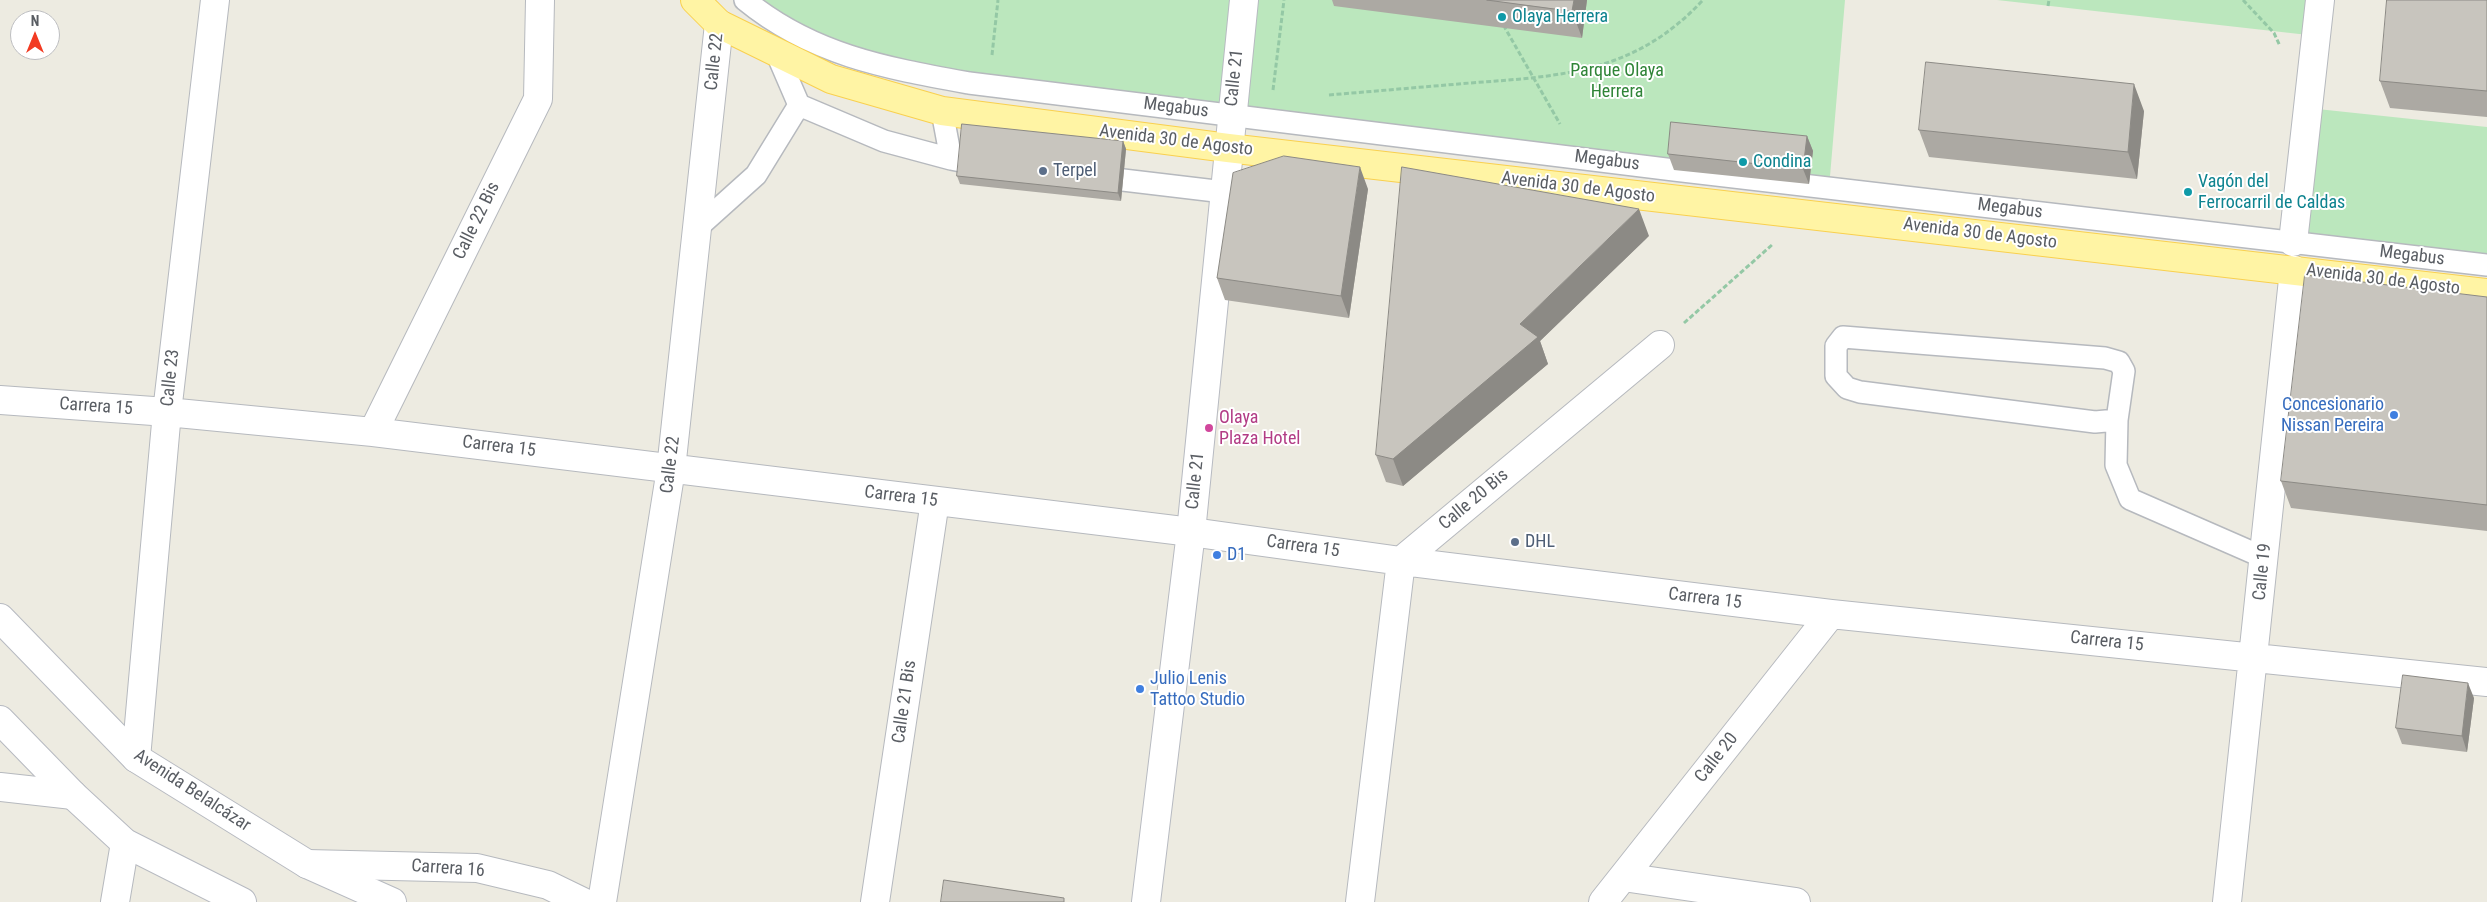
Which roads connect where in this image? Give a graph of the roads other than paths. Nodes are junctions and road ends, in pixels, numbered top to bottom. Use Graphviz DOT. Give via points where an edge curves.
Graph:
graph roads {
  1 [pos="214,0"];
  2 [pos="540,0"];
  3 [pos="695,0"];
  4 [pos="745,0"];
  5 [pos="1244,0"];
  6 [pos="2320,0"];
  7 [pos="719,24"];
  8 [pos="777,54"];
  9 [pos="799,105"];
  10 [pos="942,111"];
  11 [pos="1232,115"];
  12 [pos="1228,148"];
  13 [pos="1123,180"];
  14 [pos="1224,192"];
  15 [pos="697,228"];
  16 [pos="2293,242"];
  17 [pos="2487,265"];
  18 [pos="2294,270"];
  19 [pos="2487,293"];
  20 [pos="1660,345"];
  21 [pos="0,400"];
  22 [pos="168,412"];
  23 [pos="2117,420"];
  24 [pos="373,432"];
  25 [pos="671,469"];
  26 [pos="935,501"];
  27 [pos="1191,532"];
  28 [pos="2265,558"];
  29 [pos="1401,561"];
  30 [pos="1831,614"];
  31 [pos="0,618"];
  32 [pos="2254,657"];
  33 [pos="2487,682"];
  34 [pos="0,720"];
  35 [pos="136,758"];
  36 [pos="0,787"];
  37 [pos="73,795"];
  38 [pos="125,843"];
  39 [pos="307,864"];
  40 [pos="1623,877"];
  41 [pos="116,902"];
  42 [pos="242,902"];
  43 [pos="392,902"];
  44 [pos="583,902"];
  45 [pos="602,902"];
  46 [pos="875,902"];
  47 [pos="1146,902"];
  48 [pos="1360,902"];
  49 [pos="1603,902"];
  50 [pos="1796,902"];
  51 [pos="2227,902"];
  1 -- 22 [label="street, Calle 23"];
  2 -- 24 [label="street, Calle 22 Bis" via="538,99"];
  3 -- 7 [label="main road, Avenida 30 de Agosto"];
  4 -- 11 [label="lane, Megabus" via="806,40 840,55 888,68 989,86"];
  5 -- 11 [label="street, Calle 21"];
  6 -- 16 [label="street"];
  7 -- 8 [label="main road, Avenida 30 de Agosto"];
  7 -- 15 [label="street, Calle 22"];
  8 -- 9 [label="lane"];
  8 -- 10 [label="main road, Avenida 30 de Agosto" via="830,80"];
  9 -- 10 [label="lane" via="884,141 957,160"];
  9 -- 15 [label="lane" via="756,175"];
  10 -- 12 [label="main road, Avenida 30 de Agosto"];
  11 -- 12 [label="street, Calle 21"];
  11 -- 16 [label="lane, Megabus"];
  12 -- 14 [label="street, Calle 21"];
  12 -- 18 [label="main road, Avenida 30 de Agosto"];
  13 -- 14 [label="lane"];
  14 -- 27 [label="street, Calle 21"];
  15 -- 25 [label="street, Calle 22"];
  16 -- 17 [label="lane, Megabus"];
  16 -- 18 [label="lane, Calle 19"];
  18 -- 19 [label="main road, Avenida 30 de Agosto"];
  18 -- 28 [label="street, Calle 19"];
  20 -- 29 [label="street, Calle 20 Bis"];
  21 -- 22 [label="street, Carrera 15"];
  22 -- 24 [label="street, Carrera 15"];
  22 -- 35 [label="street, Calle 23"];
  23 -- 23 [label="lane" via="2095,422 1860,392 1847,388 1836,376 1836,346 1843,337 2105,358 2119,362 2124,371"];
  23 -- 28 [label="lane" via="2116,465 2130,499"];
  24 -- 25 [label="street, Carrera 15"];
  25 -- 26 [label="street, Carrera 15"];
  25 -- 45 [label="street, Calle 22"];
  26 -- 27 [label="street, Carrera 15"];
  26 -- 46 [label="street, Calle 21 Bis"];
  27 -- 29 [label="street, Carrera 15"];
  27 -- 47 [label="street, Calle 21"];
  28 -- 32 [label="street, Calle 19"];
  29 -- 30 [label="street, Carrera 15"];
  29 -- 48 [label="street"];
  30 -- 32 [label="street, Carrera 15"];
  30 -- 40 [label="street, Calle 20"];
  31 -- 35 [label="street, Avenida Belalcázar"];
  32 -- 33 [label="street, Carrera 15"];
  32 -- 51 [label="street, Calle 19"];
  34 -- 37 [label="street"];
  35 -- 39 [label="street, Avenida Belalcázar"];
  36 -- 37 [label="street"];
  37 -- 38 [label="street"];
  38 -- 41 [label="street"];
  38 -- 42 [label="street"];
  39 -- 43 [label="street, Avenida Belalcázar"];
  39 -- 44 [label="street, Carrera 16" via="477,868 548,885"];
  40 -- 49 [label="street, Calle 20"];
  40 -- 50 [label="street"];
}
